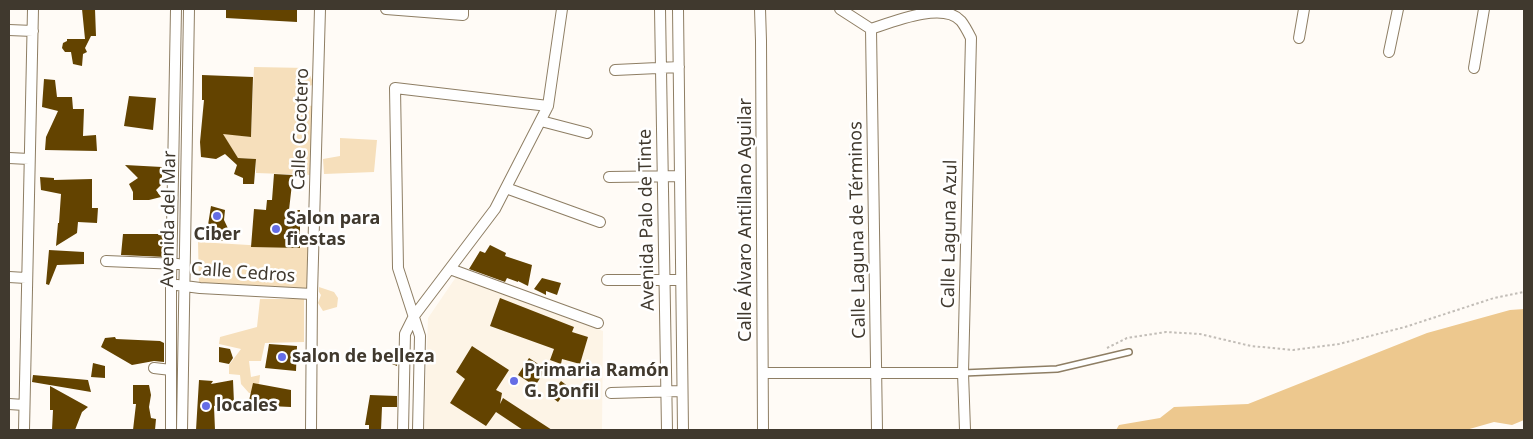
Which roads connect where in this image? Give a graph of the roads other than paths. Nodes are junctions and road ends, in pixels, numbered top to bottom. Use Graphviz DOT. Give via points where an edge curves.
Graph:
graph roads {
  1 [pos="33,9"];
  2 [pos="176,9"];
  3 [pos="189,9"];
  4 [pos="320,9"];
  5 [pos="386,9"];
  6 [pos="562,9"];
  7 [pos="660,9"];
  8 [pos="678,9"];
  9 [pos="760,9"];
  10 [pos="840,9"];
  11 [pos="1304,9"];
  12 [pos="1398,9"];
  13 [pos="1484,9"];
  14 [pos="463,12"];
  15 [pos="871,29"];
  16 [pos="9,30"];
  17 [pos="34,31"];
  18 [pos="1299,38"];
  19 [pos="1389,52"];
  20 [pos="679,67"];
  21 [pos="661,68"];
  22 [pos="1474,68"];
  23 [pos="614,70"];
  24 [pos="548,106"];
  25 [pos="541,121"];
  26 [pos="587,134"];
  27 [pos="9,158"];
  28 [pos="29,159"];
  29 [pos="663,176"];
  30 [pos="680,176"];
  31 [pos="609,177"];
  32 [pos="506,188"];
  33 [pos="600,222"];
  34 [pos="106,262"];
  35 [pos="171,264"];
  36 [pos="184,264"];
  37 [pos="450,269"];
  38 [pos="9,277"];
  39 [pos="26,278"];
  40 [pos="607,280"];
  41 [pos="681,280"];
  42 [pos="665,281"];
  43 [pos="171,285"];
  44 [pos="184,286"];
  45 [pos="312,294"];
  46 [pos="414,316"];
  47 [pos="598,323"];
  48 [pos="1129,352"];
  49 [pos="154,368"];
  50 [pos="171,370"];
  51 [pos="876,372"];
  52 [pos="763,373"];
  53 [pos="963,373"];
  54 [pos="682,391"];
  55 [pos="666,392"];
  56 [pos="611,393"];
  57 [pos="404,400"];
  58 [pos="419,400"];
  59 [pos="9,404"];
  60 [pos="24,405"];
  61 [pos="24,430"];
  62 [pos="171,430"];
  63 [pos="182,430"];
  64 [pos="312,430"];
  65 [pos="403,430"];
  66 [pos="418,430"];
  67 [pos="667,430"];
  68 [pos="683,430"];
  69 [pos="763,430"];
  70 [pos="877,430"];
  71 [pos="965,430"];
  1 -- 17 [label="street"];
  2 -- 35 [label="street, Avenida del Mar"];
  3 -- 36 [label="street, Avenida del Mar"];
  4 -- 45 [label="street, Calle Cocotero"];
  5 -- 14 [label="street"];
  6 -- 24 [label="street"];
  7 -- 21 [label="street, Avenida Palo de Tinte"];
  8 -- 20 [label="street, Avenida Palo de Tinte"];
  9 -- 52 [label="street, Calle Álvaro Antillano Aguilar"];
  10 -- 15 [label="street"];
  11 -- 18 [label="street"];
  12 -- 19 [label="street"];
  13 -- 22 [label="street"];
  15 -- 51 [label="street, Calle Laguna de Términos"];
  15 -- 53 [label="street, Calle Laguna Azul" via="934,12 950,14 960,20 971,38"];
  16 -- 17 [label="street"];
  17 -- 28 [label="street"];
  20 -- 21 [label="street"];
  20 -- 30 [label="street, Avenida Palo de Tinte"];
  21 -- 23 [label="street"];
  21 -- 29 [label="street, Avenida Palo de Tinte"];
  24 -- 25 [label="street"];
  24 -- 46 [label="street" via="395,88 398,268"];
  25 -- 26 [label="street"];
  25 -- 32 [label="street"];
  27 -- 28 [label="street"];
  28 -- 39 [label="street"];
  29 -- 30 [label="street"];
  29 -- 31 [label="street"];
  29 -- 42 [label="street, Avenida Palo de Tinte"];
  30 -- 41 [label="street, Avenida Palo de Tinte"];
  32 -- 33 [label="street"];
  32 -- 37 [label="street"];
  34 -- 35 [label="street"];
  35 -- 36 [label="street"];
  35 -- 43 [label="street, Avenida del Mar"];
  36 -- 44 [label="street, Avenida del Mar"];
  37 -- 46 [label="street"];
  37 -- 47 [label="street"];
  38 -- 39 [label="street"];
  39 -- 60 [label="street"];
  40 -- 42 [label="street"];
  41 -- 42 [label="street"];
  41 -- 54 [label="street, Avenida Palo de Tinte"];
  42 -- 55 [label="street, Avenida Palo de Tinte"];
  43 -- 44 [label="street, Calle Cedros"];
  43 -- 50 [label="street, Avenida del Mar"];
  44 -- 45 [label="street, Calle Cedros"];
  44 -- 63 [label="street, Avenida del Mar"];
  45 -- 64 [label="street, Calle Cocotero"];
  46 -- 57 [label="street" via="405,334"];
  46 -- 58 [label="street" via="420,336"];
  48 -- 53 [label="lane" via="1057,369"];
  49 -- 50 [label="street"];
  50 -- 62 [label="street, Avenida del Mar"];
  51 -- 52 [label="street"];
  51 -- 53 [label="street"];
  51 -- 70 [label="street, Calle Laguna de Términos"];
  52 -- 69 [label="street, Calle Álvaro Antillano Aguilar"];
  53 -- 71 [label="street, Calle Laguna Azul"];
  54 -- 55 [label="street"];
  54 -- 68 [label="street, Avenida Palo de Tinte"];
  55 -- 56 [label="street"];
  55 -- 67 [label="street, Avenida Palo de Tinte"];
  57 -- 58 [label="street"];
  57 -- 65 [label="street"];
  58 -- 66 [label="street"];
  59 -- 60 [label="street"];
  60 -- 61 [label="street"];
}
